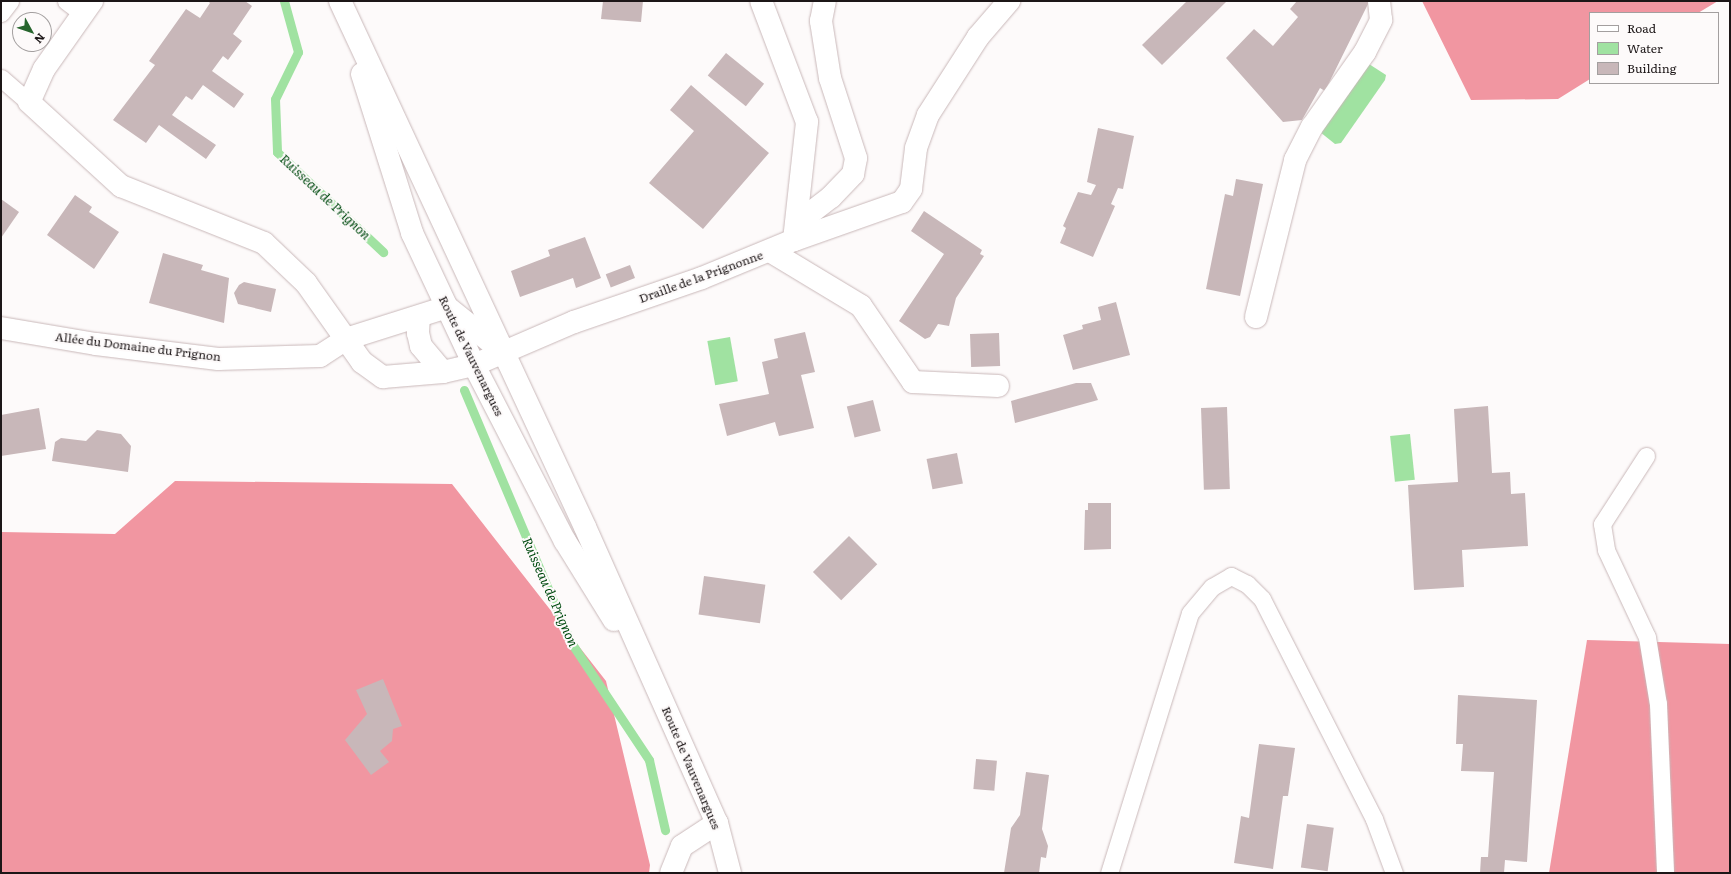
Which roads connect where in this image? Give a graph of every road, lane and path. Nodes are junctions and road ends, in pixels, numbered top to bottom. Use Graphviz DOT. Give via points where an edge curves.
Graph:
graph roads {
  1 [pos="10,1"];
  2 [pos="339,1"];
  3 [pos="761,1"];
  4 [pos="825,1"];
  5 [pos="1009,1"];
  6 [pos="1380,1"];
  7 [pos="80,5"];
  8 [pos="1,13"];
  9 [pos="1,78"];
  10 [pos="29,102"];
  11 [pos="795,232"];
  12 [pos="770,252"];
  13 [pos="446,307"];
  14 [pos="420,317"];
  15 [pos="1256,317"];
  16 [pos="1,328"];
  17 [pos="346,339"];
  18 [pos="503,352"];
  19 [pos="474,365"];
  20 [pos="443,372"];
  21 [pos="998,386"];
  22 [pos="1646,456"];
  23 [pos="656,687"];
  24 [pos="717,823"];
  25 [pos="671,873"];
  26 [pos="730,873"];
  27 [pos="1109,873"];
  28 [pos="1394,873"];
  29 [pos="1665,873"];
  1 -- 8 [label="lane"];
  2 -- 13 [label="street, Route de Vauvenargues" via="412,233"];
  2 -- 18 [label="street, Route de Vauvenargues"];
  3 -- 11 [label="street" via="807,122"];
  4 -- 11 [label="street" via="821,21 830,78 856,158 853,174"];
  5 -- 11 [label="street" via="978,37 928,115 916,148 911,189 902,202"];
  6 -- 15 [label="street" via="1381,20 1365,52 1312,127 1295,160"];
  7 -- 10 [label="street" via="44,69"];
  9 -- 10 [label="lane"];
  10 -- 17 [label="street" via="122,186 264,243 306,283"];
  11 -- 12 [label="street"];
  12 -- 18 [label="street, Draille de la Prignonne" via="574,322"];
  12 -- 21 [label="street, Draille de la Prignonne" via="862,306 913,382"];
  13 -- 14 [label="street, Allée du Domaine du Prignon"];
  13 -- 18 [label="street"];
  13 -- 19 [label="street, Route de Vauvenargues"];
  14 -- 17 [label="street, Allée du Domaine du Prignon"];
  14 -- 20 [label="street" via="418,333 421,346"];
  16 -- 17 [label="street, Allée du Domaine du Prignon" via="96,344 218,359 320,356"];
  17 -- 20 [label="street, Draille de la Prignonne" via="362,362 383,377"];
  18 -- 19 [label="street, Draille de la Prignonne"];
  18 -- 23 [label="street, Route de Vauvenargues"];
  19 -- 20 [label="street, Draille de la Prignonne"];
  19 -- 23 [label="street, Route de Vauvenargues" via="565,541"];
  22 -- 29 [label="lane" via="1602,524 1606,550 1647,637 1658,704"];
  23 -- 24 [label="street, Route de Vauvenargues"];
  24 -- 25 [label="street" via="682,846"];
  24 -- 26 [label="street, Route de Vauvenargues"];
  27 -- 28 [label="lane" via="1190,613 1212,587 1230,576 1247,584 1262,600 1374,819"];
}
